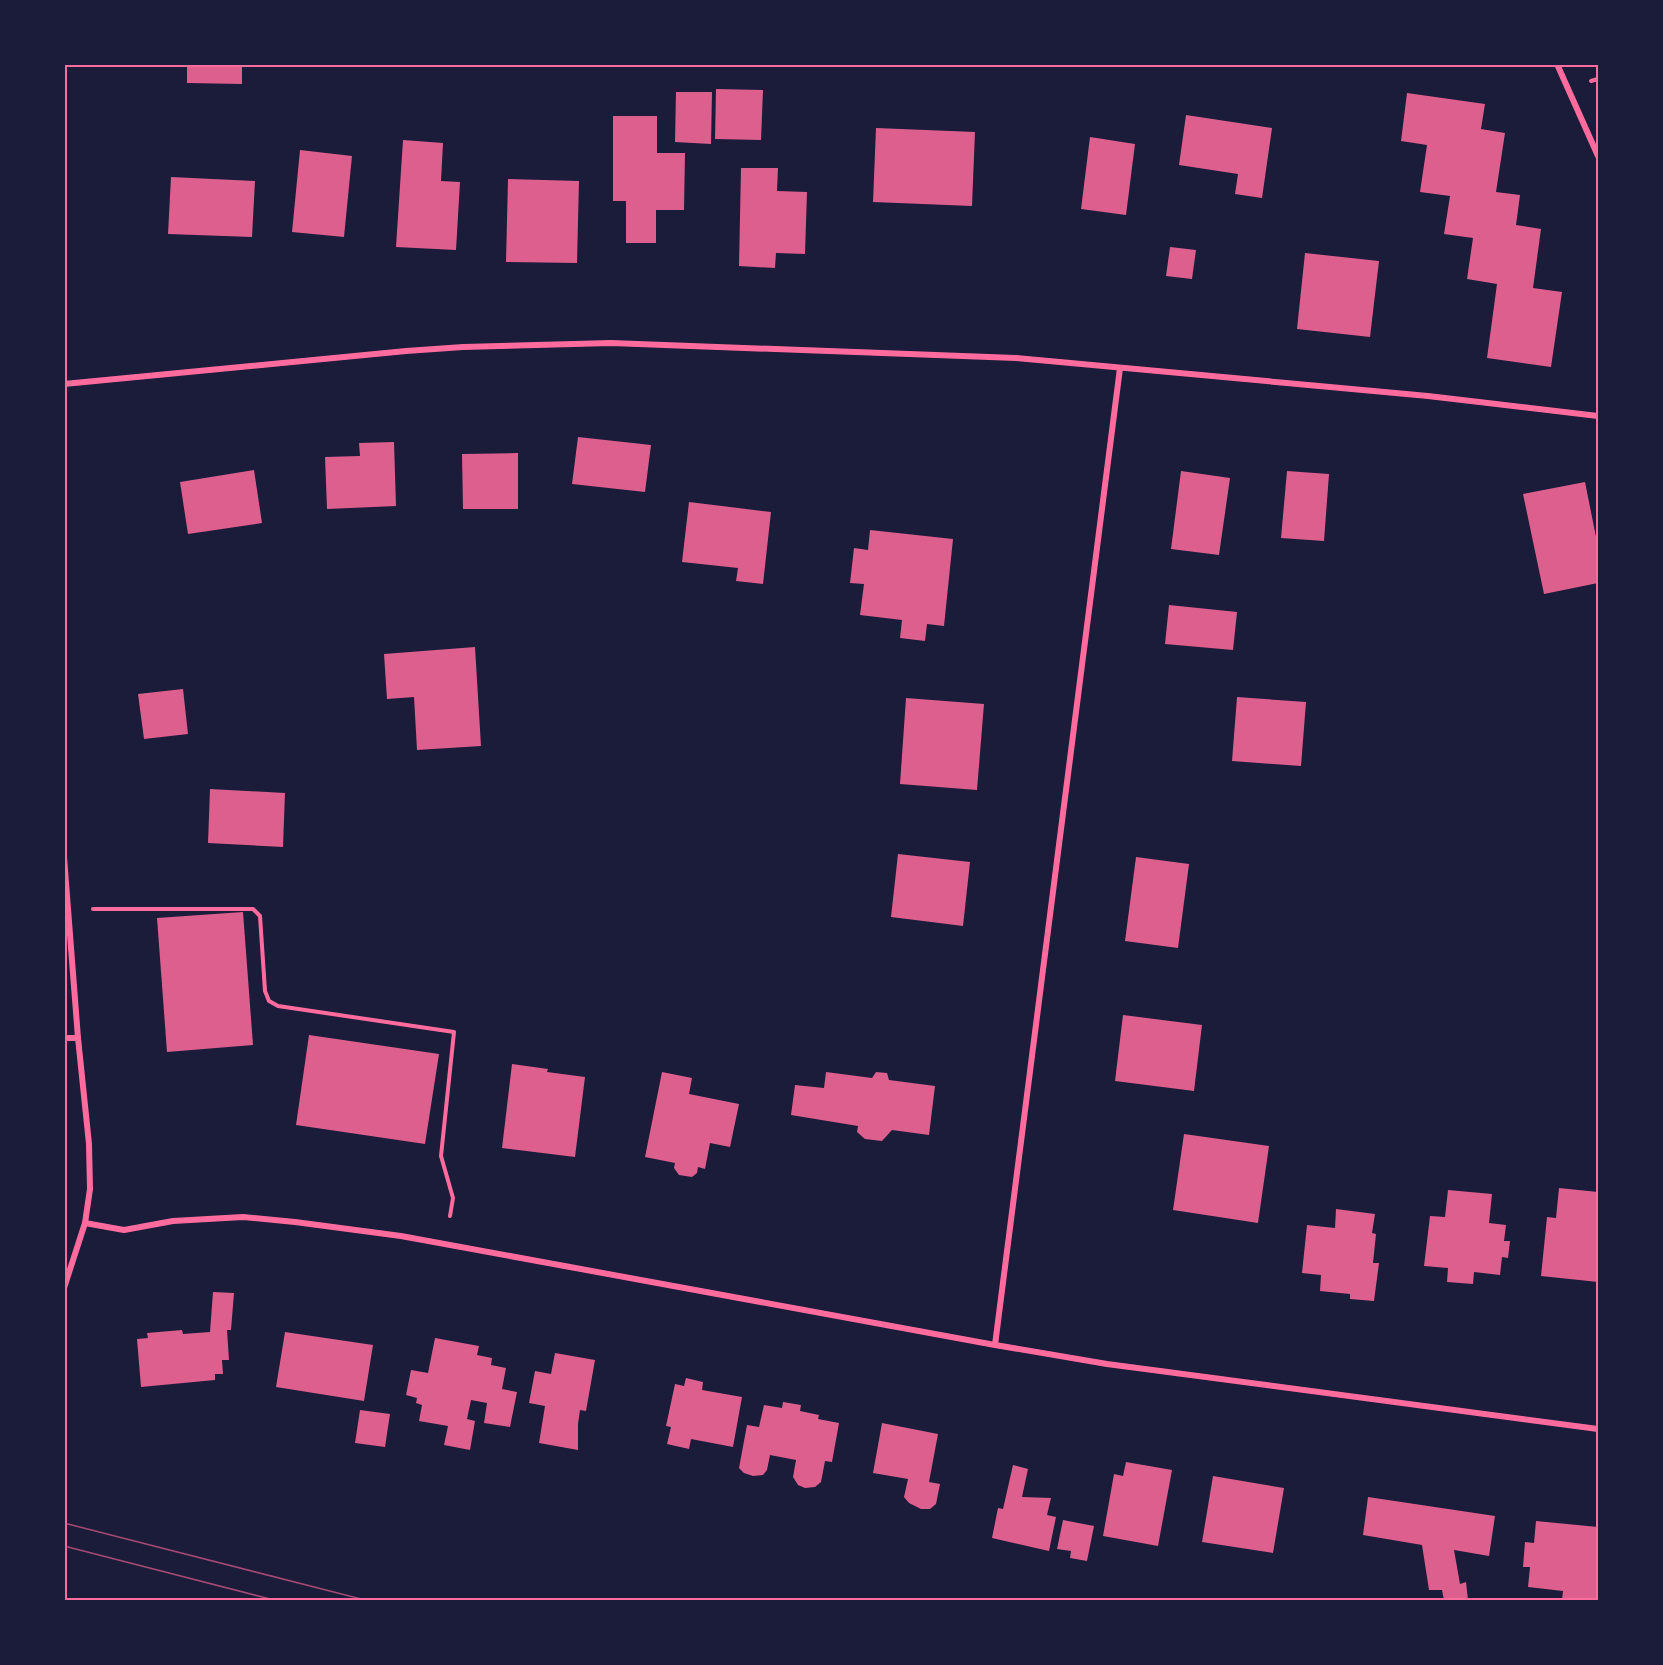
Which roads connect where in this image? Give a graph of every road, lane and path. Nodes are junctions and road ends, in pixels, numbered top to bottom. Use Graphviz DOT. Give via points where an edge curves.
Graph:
graph roads {
  1 [pos="1557,64"];
  2 [pos="1599,79"];
  3 [pos="1591,81"];
  4 [pos="1599,156"];
  5 [pos="1120,368"];
  6 [pos="64,384"];
  7 [pos="1599,416"];
  8 [pos="64,857"];
  9 [pos="93,909"];
  10 [pos="64,1038"];
  11 [pos="78,1038"];
  12 [pos="450,1216"];
  13 [pos="85,1223"];
  14 [pos="64,1288"];
  15 [pos="995,1346"];
  16 [pos="1599,1429"];
  1 -- 4 [label="street"];
  2 -- 3 [label="path"];
  5 -- 6 [label="street" via="1016,358 611,343 406,351"];
  5 -- 7 [label="street"];
  5 -- 15 [label="street"];
  8 -- 11 [label="street"];
  9 -- 12 [label="path" via="253,909 260,916 269,1001 278,1006 454,1032 441,1156 453,1198"];
  10 -- 11 [label="street"];
  11 -- 13 [label="street" via="89,1144 90,1189"];
  13 -- 14 [label="street"];
  13 -- 15 [label="street" via="124,1230 173,1221 243,1217 295,1221 424,1240"];
  15 -- 16 [label="street"];
}
